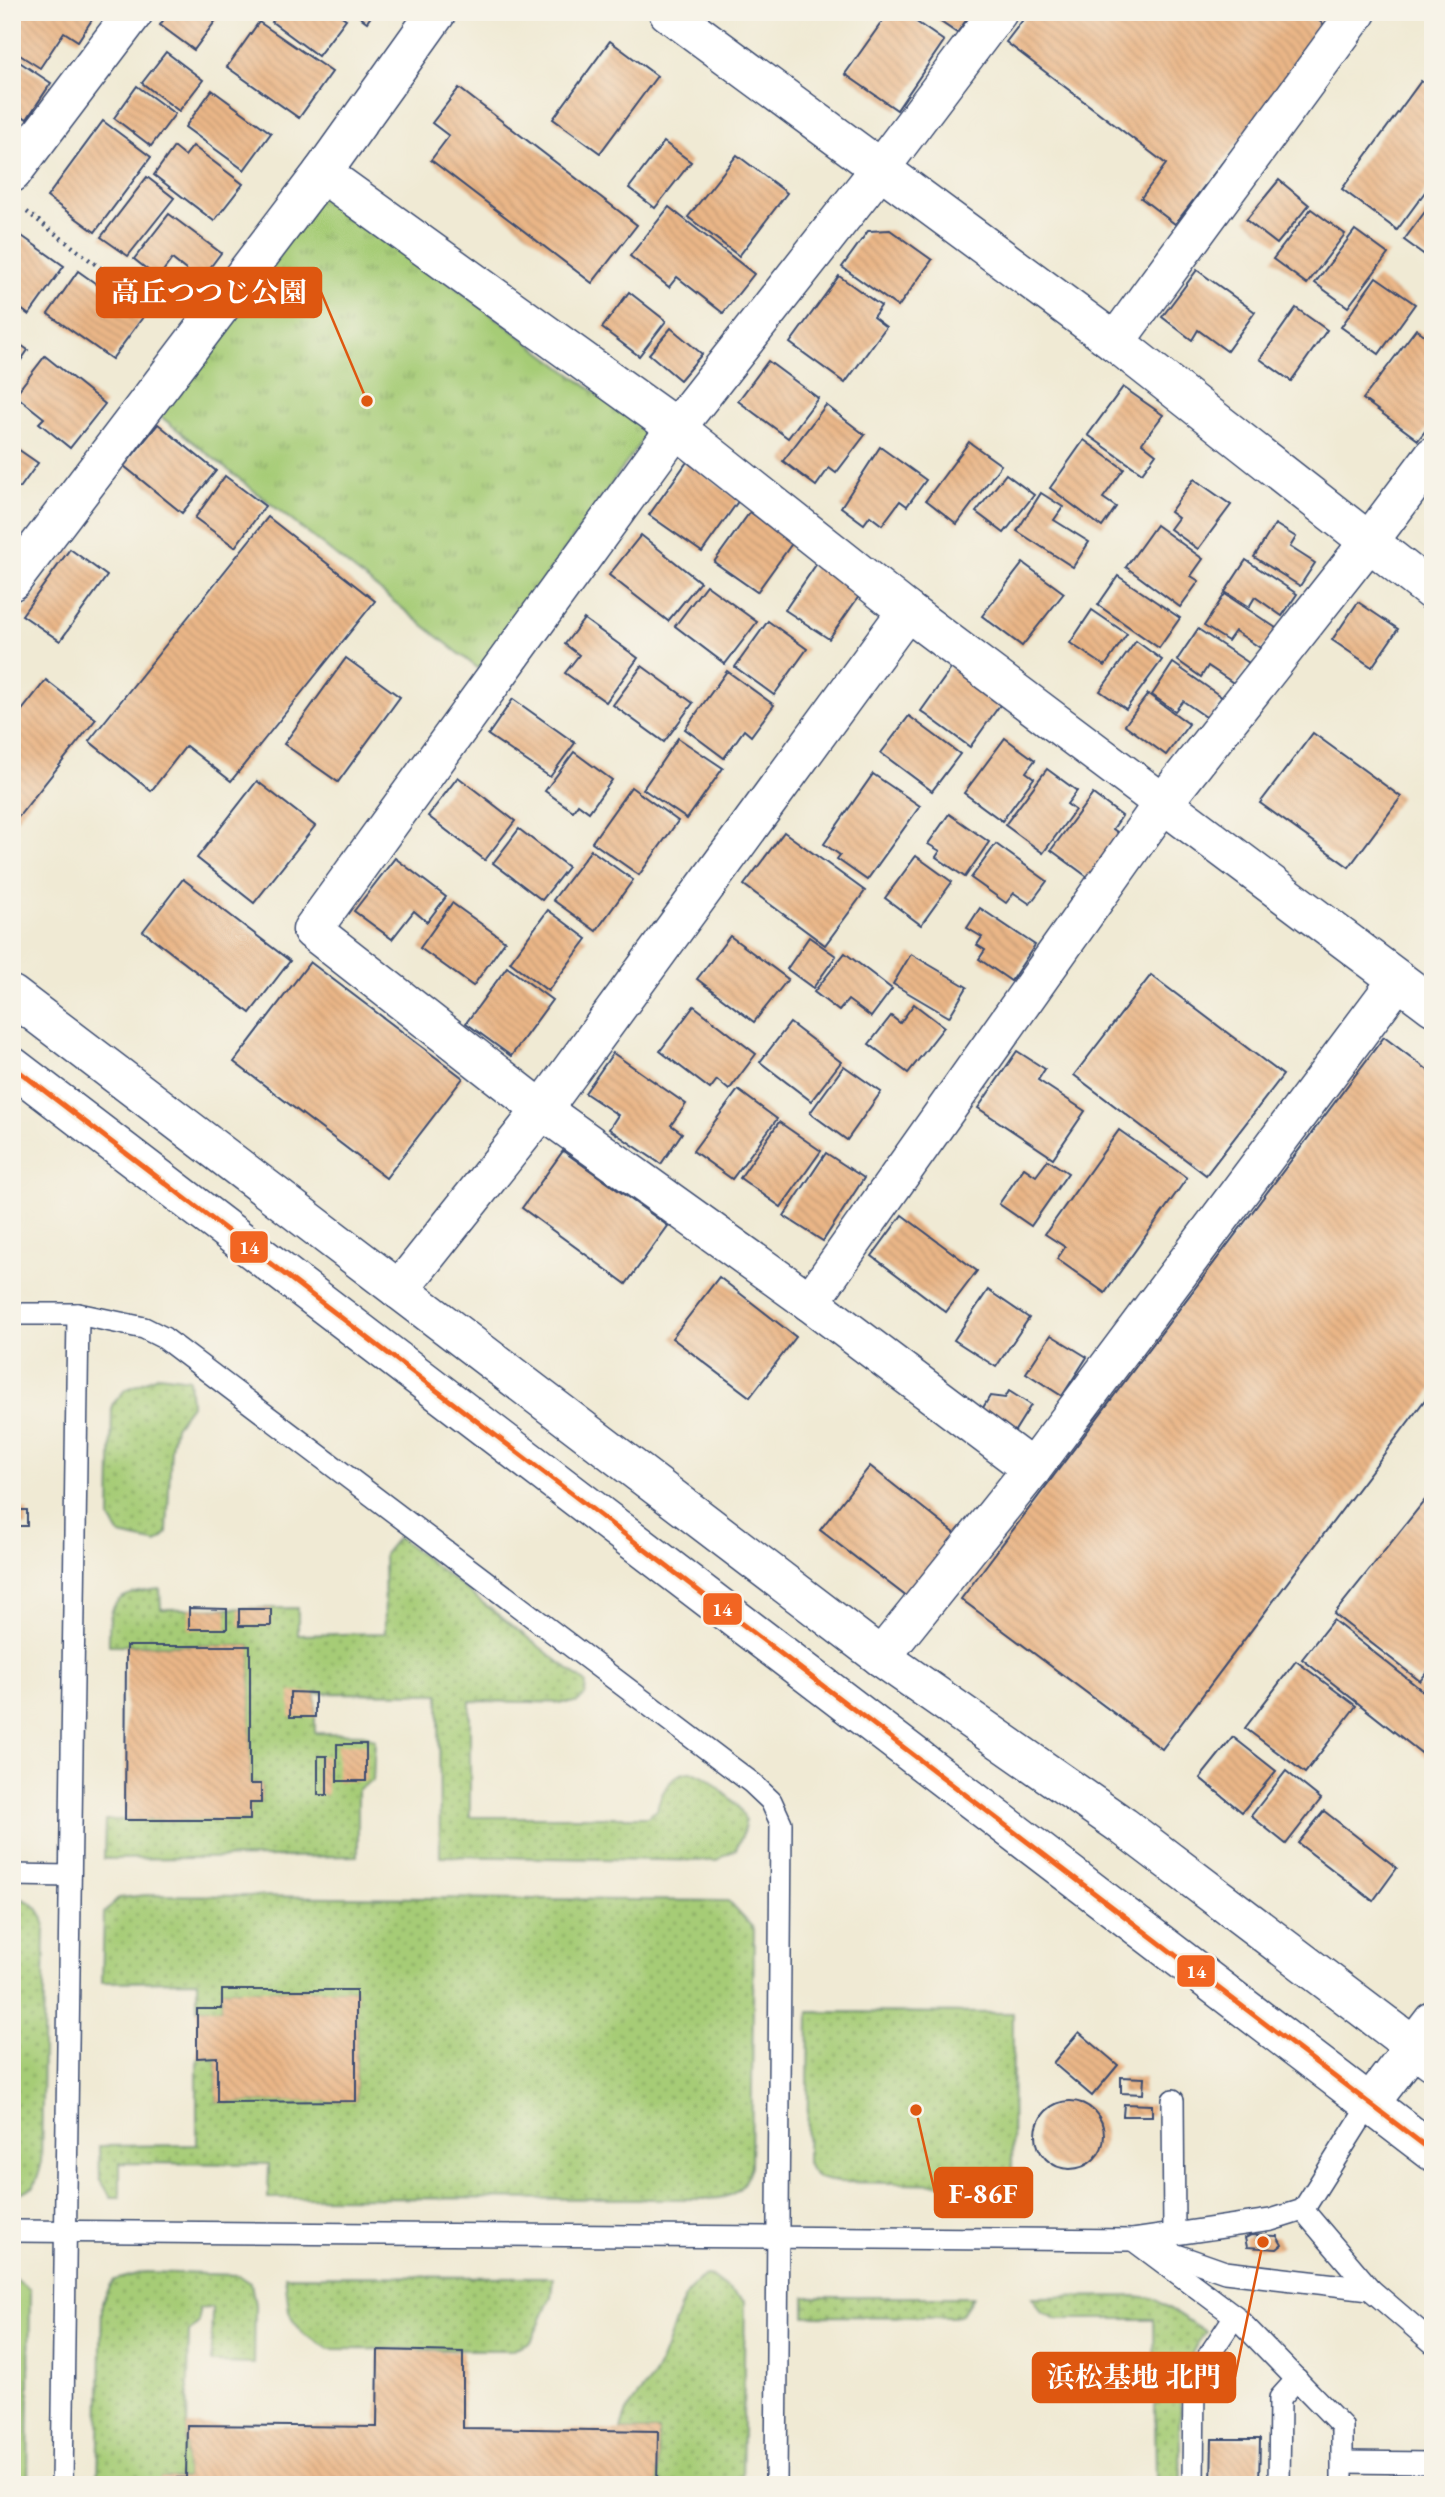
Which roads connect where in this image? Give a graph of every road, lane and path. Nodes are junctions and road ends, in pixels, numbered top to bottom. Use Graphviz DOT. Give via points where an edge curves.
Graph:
graph roads {
  1 [pos="134,12"];
  2 [pos="437,12"];
  3 [pos="668,12"];
  4 [pos="998,12"];
  5 [pos="1357,12"];
  6 [pos="880,170"];
  7 [pos="12,173"];
  8 [pos="322,173"];
  9 [pos="23,209"];
  10 [pos="195,340"];
  11 [pos="1115,342"];
  12 [pos="676,428"];
  13 [pos="1433,456"];
  14 [pos="1368,543"];
  15 [pos="12,581"];
  16 [pos="1433,592"];
  17 [pos="907,611"];
  18 [pos="1163,803"];
  19 [pos="1398,980"];
  20 [pos="12,995"];
  21 [pos="1433,1006"];
  22 [pos="12,1066"];
  23 [pos="542,1110"];
  24 [pos="399,1290"];
  25 [pos="810,1302"];
  26 [pos="12,1314"];
  27 [pos="78,1314"];
  28 [pos="1032,1469"];
  29 [pos="881,1657"];
  30 [pos="12,1875"];
  31 [pos="70,1876"];
  32 [pos="1426,2043"];
  33 [pos="1173,2100"];
  34 [pos="1371,2102"];
  35 [pos="1433,2152"];
  36 [pos="1303,2210"];
  37 [pos="12,2231"];
  38 [pos="65,2231"];
  39 [pos="1174,2234"];
  40 [pos="778,2236"];
  41 [pos="1133,2240"];
  42 [pos="1370,2289"];
  43 [pos="1236,2316"];
  44 [pos="1433,2343"];
  45 [pos="1297,2379"];
  46 [pos="1342,2462"];
  47 [pos="1433,2463"];
  48 [pos="62,2485"];
  49 [pos="776,2485"];
  50 [pos="1193,2485"];
  51 [pos="1279,2485"];
  52 [pos="1342,2485"];
  1 -- 7 [label="street"];
  2 -- 8 [label="street"];
  3 -- 6 [label="street"];
  4 -- 6 [label="street"];
  5 -- 11 [label="street"];
  6 -- 11 [label="street"];
  6 -- 12 [label="street"];
  8 -- 10 [label="street"];
  8 -- 12 [label="street"];
  9 -- 10 [label="path"];
  10 -- 15 [label="street"];
  11 -- 14 [label="street"];
  12 -- 17 [label="street"];
  12 -- 23 [label="street" via="312,930"];
  13 -- 14 [label="street"];
  14 -- 16 [label="street"];
  14 -- 18 [label="street"];
  17 -- 18 [label="street"];
  17 -- 23 [label="street"];
  18 -- 19 [label="street"];
  18 -- 25 [label="street"];
  19 -- 21 [label="street"];
  19 -- 28 [label="street"];
  20 -- 24 [label="street"];
  22 -- 34 [label="street"];
  23 -- 24 [label="street"];
  23 -- 25 [label="street"];
  24 -- 29 [label="street"];
  25 -- 28 [label="street"];
  26 -- 27 [label="lane"];
  27 -- 31 [label="lane"];
  27 -- 40 [label="lane" via="144,1328 164,1338 771,1801 781,1823"];
  28 -- 29 [label="street"];
  29 -- 32 [label="street"];
  30 -- 31 [label="lane"];
  31 -- 38 [label="lane"];
  32 -- 34 [label="street"];
  33 -- 39 [label="lane"];
  34 -- 35 [label="street"];
  34 -- 36 [label="lane"];
  36 -- 39 [label="lane" via="1271,2220"];
  36 -- 42 [label="lane"];
  37 -- 38 [label="lane"];
  38 -- 40 [label="lane"];
  38 -- 48 [label="lane"];
  39 -- 41 [label="lane"];
  40 -- 41 [label="lane"];
  40 -- 49 [label="lane"];
  41 -- 42 [label="lane" via="1225,2272"];
  41 -- 43 [label="lane"];
  42 -- 44 [label="lane"];
  43 -- 45 [label="lane"];
  43 -- 50 [label="lane" via="1194,2378"];
  45 -- 46 [label="lane" via="1342,2426"];
  45 -- 51 [label="lane" via="1280,2398"];
  46 -- 47 [label="lane"];
  46 -- 52 [label="lane"];
}
